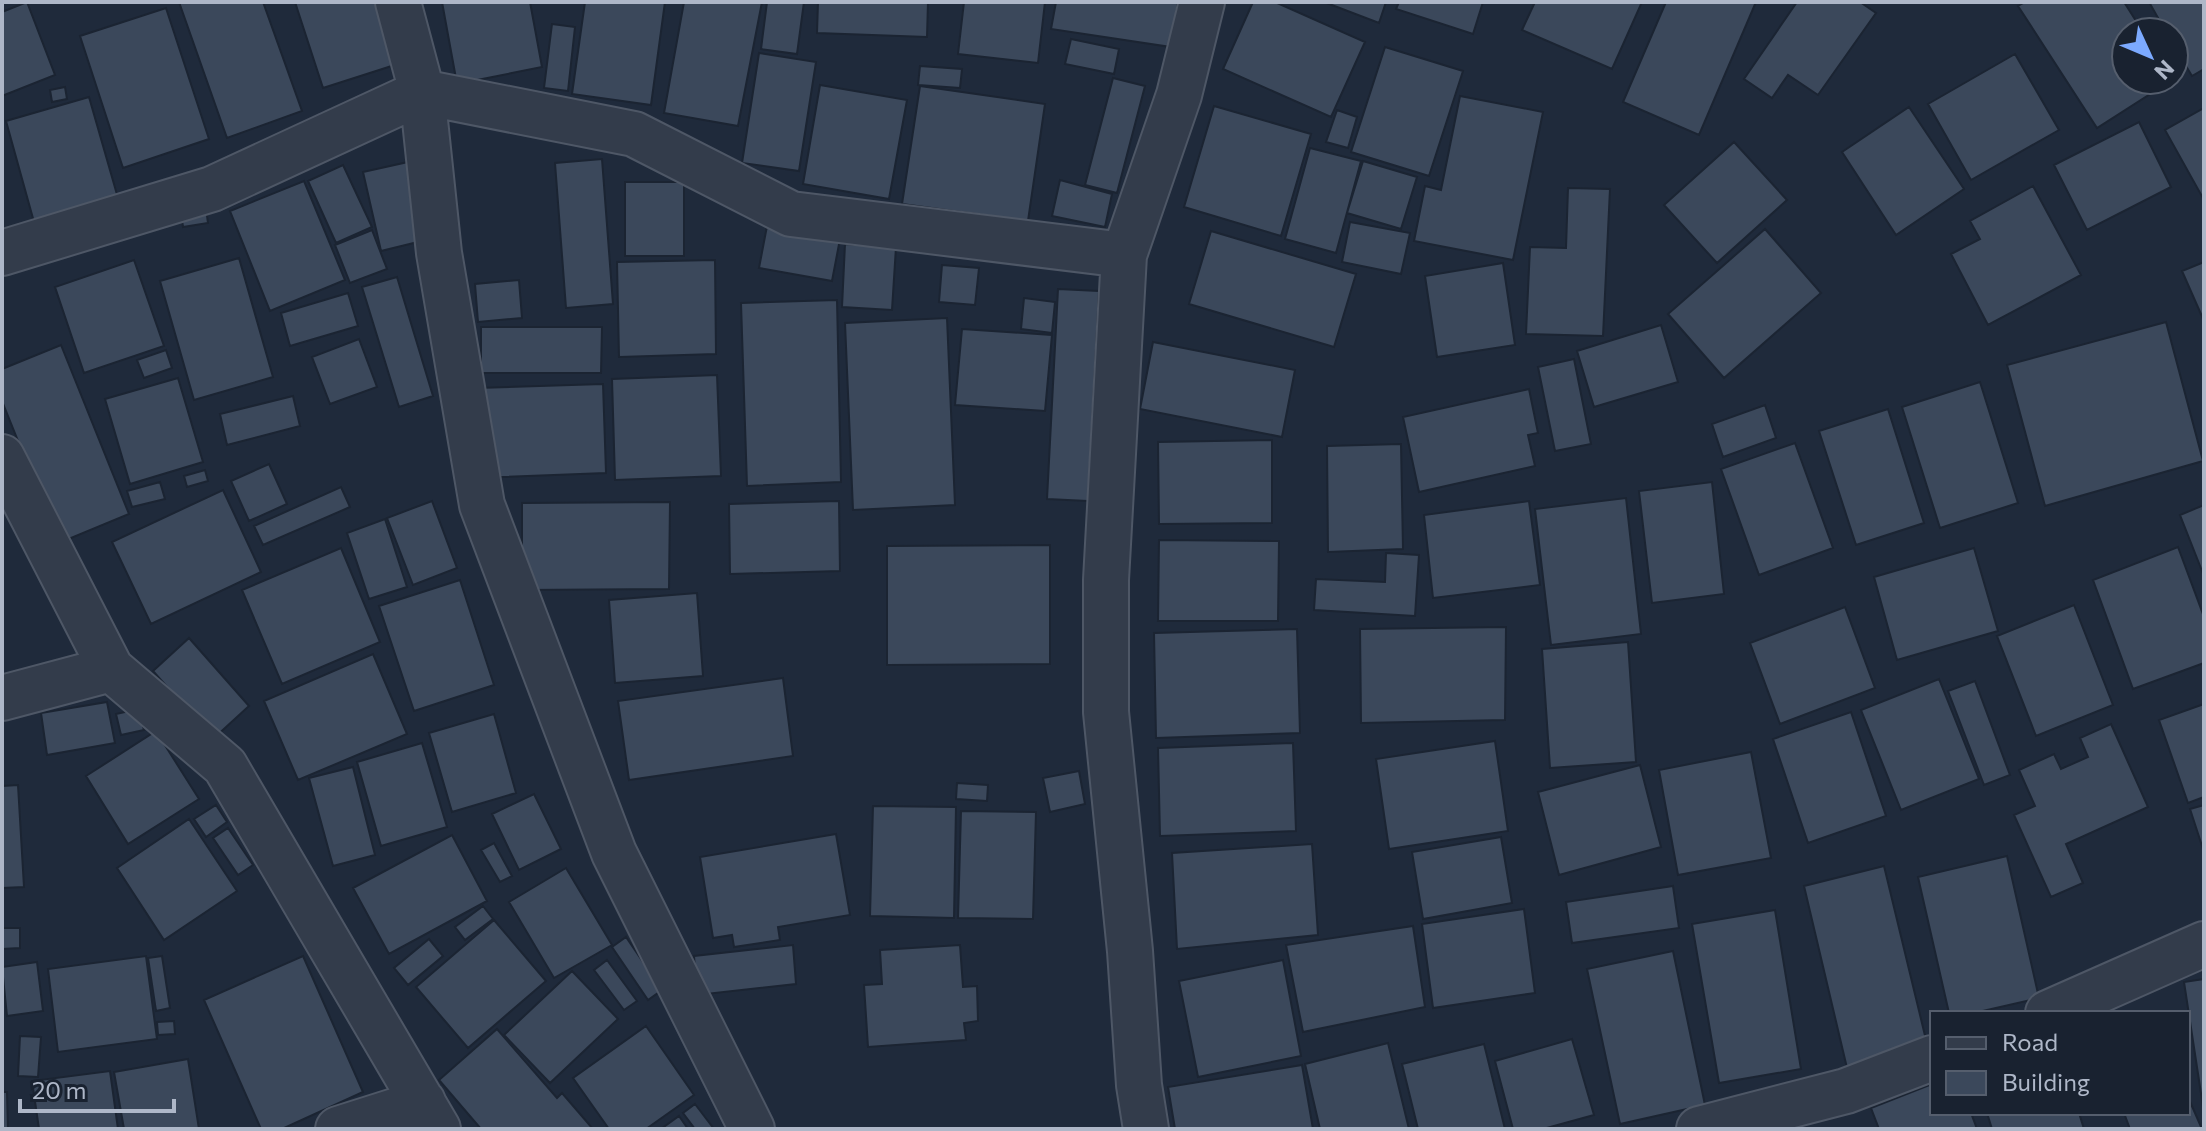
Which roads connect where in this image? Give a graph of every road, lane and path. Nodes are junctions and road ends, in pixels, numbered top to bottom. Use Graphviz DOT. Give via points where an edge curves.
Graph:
graph roads {
  1 [pos="398,2"];
  2 [pos="1202,2"];
  3 [pos="422,92"];
  4 [pos="2,253"];
  5 [pos="1124,255"];
  6 [pos="2,457"];
  7 [pos="111,669"];
  8 [pos="2,698"];
  9 [pos="2204,944"];
  10 [pos="2053,1011"];
  11 [pos="1930,1059"];
  12 [pos="431,1116"];
  13 [pos="338,1129"];
  14 [pos="752,1129"];
  15 [pos="1146,1129"];
  16 [pos="1699,1129"];
  1 -- 3 [label="street"];
  2 -- 5 [label="street" via="1179,95"];
  3 -- 4 [label="street" via="212,189"];
  3 -- 5 [label="street" via="634,134 791,214"];
  3 -- 14 [label="street" via="439,253 482,505 614,853"];
  5 -- 15 [label="street" via="1106,580 1106,712"];
  6 -- 7 [label="street"];
  7 -- 8 [label="street"];
  7 -- 12 [label="street" via="225,766"];
  9 -- 10 [label="street"];
  11 -- 16 [label="street" via="1846,1091"];
  12 -- 13 [label="street"];
}
